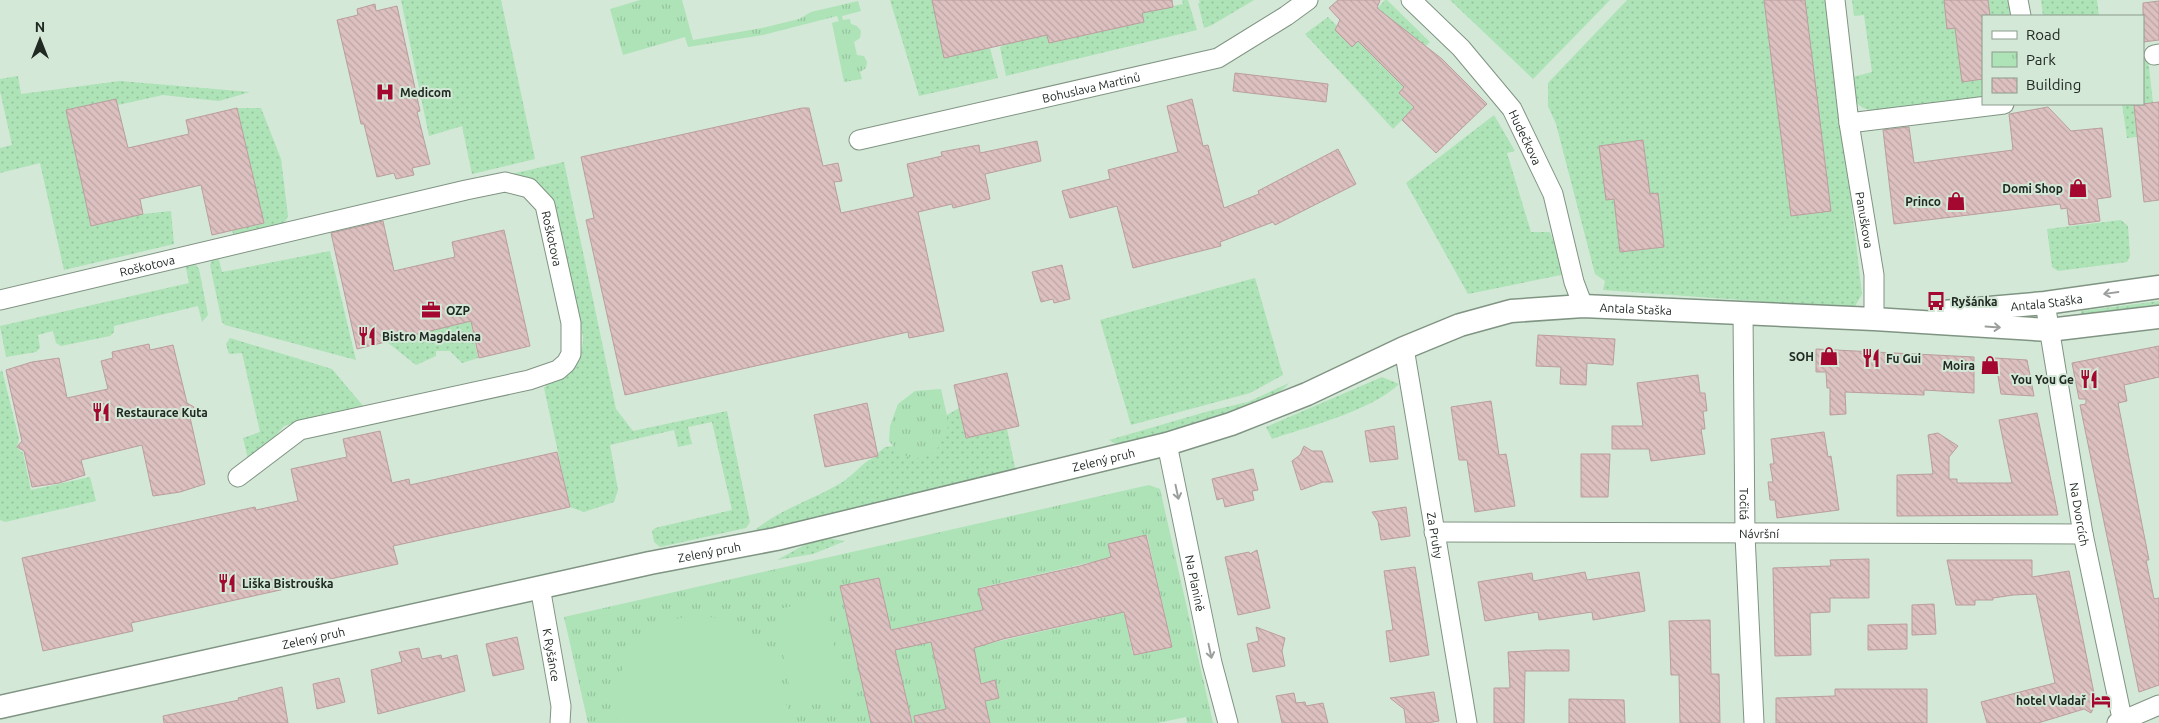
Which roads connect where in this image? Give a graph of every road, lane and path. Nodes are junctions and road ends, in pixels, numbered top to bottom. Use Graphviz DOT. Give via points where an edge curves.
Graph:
graph roads {
  1 [pos="1308,0"];
  2 [pos="1411,0"];
  3 [pos="1836,0"];
  4 [pos="2018,0"];
  5 [pos="2021,15"];
  6 [pos="1996,105"];
  7 [pos="1849,123"];
  8 [pos="859,140"];
  9 [pos="2159,287"];
  10 [pos="0,300"];
  11 [pos="2045,303"];
  12 [pos="1583,306"];
  13 [pos="1743,314"];
  14 [pos="2159,317"];
  15 [pos="1874,319"];
  16 [pos="2049,330"];
  17 [pos="1404,348"];
  18 [pos="1167,444"];
  19 [pos="238,477"];
  20 [pos="1434,532"];
  21 [pos="2084,534"];
  22 [pos="1745,535"];
  23 [pos="540,587"];
  24 [pos="2159,706"];
  25 [pos="0,707"];
  26 [pos="560,723"];
  27 [pos="1228,723"];
  28 [pos="1467,723"];
  29 [pos="1754,723"];
  30 [pos="2121,723"];
  1 -- 8 [label="street, Bohuslava Martinů" via="1218,58"];
  2 -- 12 [label="street, Hudečkova" via="1461,48 1512,108 1553,194"];
  3 -- 7 [label="street, Panuškova"];
  4 -- 5 [label="street"];
  6 -- 7 [label="street"];
  7 -- 15 [label="street, Panuškova" via="1874,275"];
  9 -- 11 [label="street, Antala Staška, one-way"];
  10 -- 19 [label="street, Roškotova" via="505,182 529,188 545,205 571,323 571,354 566,363 558,370 529,380 300,430"];
  11 -- 15 [label="street, Antala Staška"];
  11 -- 16 [label="street, Na Dvorcích"];
  12 -- 13 [label="street, Antala Staška"];
  12 -- 17 [label="street, Antala Staška" via="1511,311 1460,325"];
  13 -- 15 [label="street, Antala Staška"];
  13 -- 22 [label="street, Točitá"];
  14 -- 16 [label="street, Antala Staška"];
  15 -- 16 [label="street, Antala Staška, one-way"];
  16 -- 21 [label="street, Na Dvorcích"];
  17 -- 18 [label="street, Zelený pruh" via="1307,394 1231,424"];
  17 -- 20 [label="street, Za Pruhy"];
  18 -- 23 [label="street, Zelený pruh" via="776,539 650,562"];
  18 -- 27 [label="street, Na Planině, one-way" via="1212,663"];
  20 -- 22 [label="street, Návršní"];
  20 -- 28 [label="street, Za Pruhy"];
  21 -- 22 [label="street, Návršní"];
  21 -- 30 [label="street, Na Dvorcích"];
  22 -- 29 [label="street, Točitá"];
  23 -- 25 [label="street, Zelený pruh"];
  23 -- 26 [label="street, K Ryšánce" via="561,706"];
  24 -- 30 [label="street"];
}
